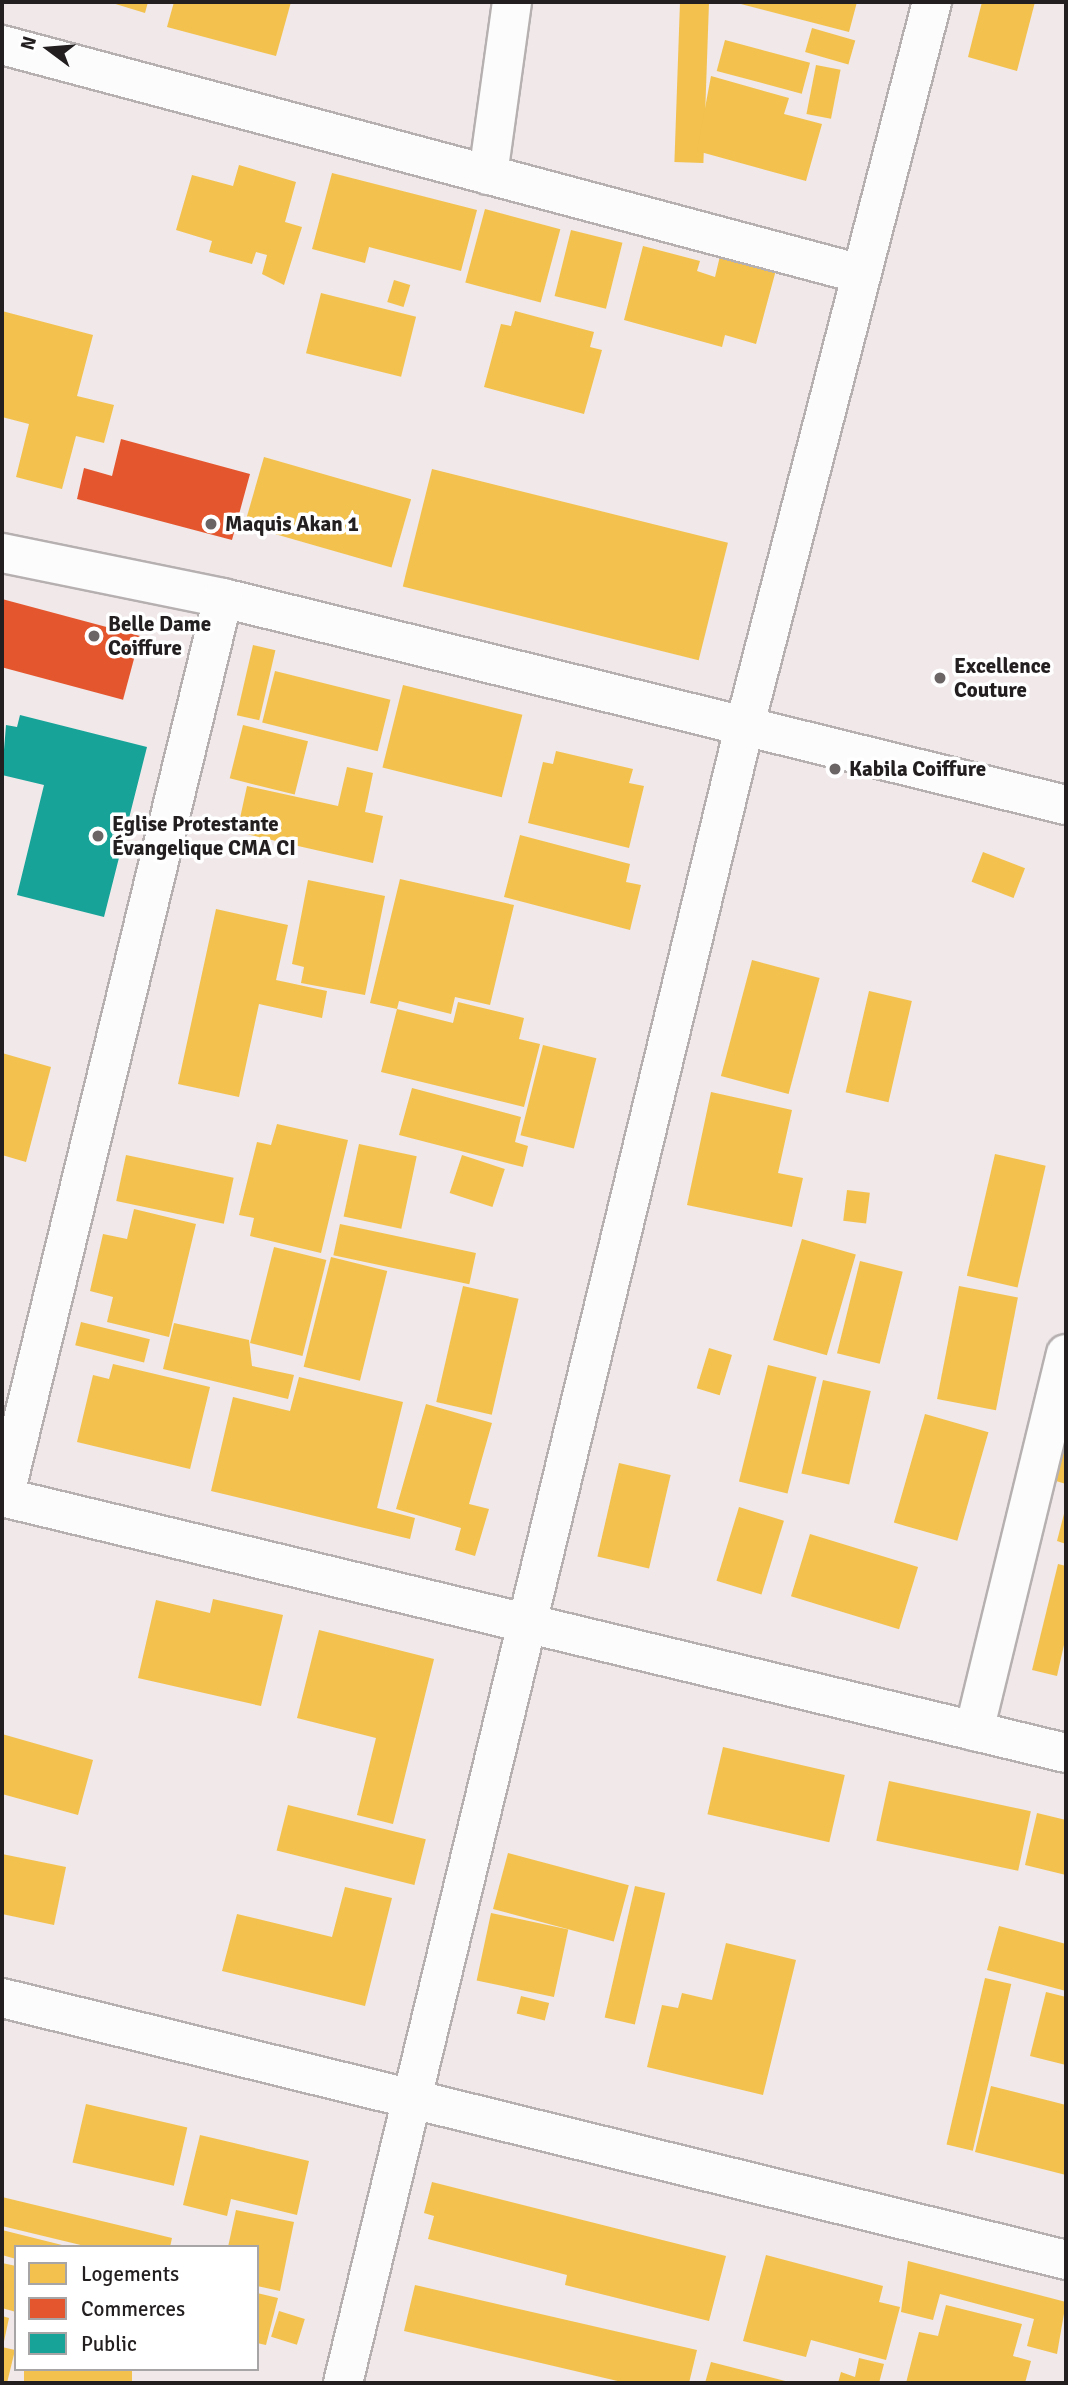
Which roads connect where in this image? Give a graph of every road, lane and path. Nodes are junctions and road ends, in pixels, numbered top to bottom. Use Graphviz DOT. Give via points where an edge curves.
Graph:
graph roads {
  1 [pos="512,2"];
  2 [pos="932,2"];
  3 [pos="2,45"];
  4 [pos="488,175"];
  5 [pos="862,274"];
  6 [pos="2,553"];
  7 [pos="223,598"];
  8 [pos="744,728"];
  9 [pos="1066,805"];
  10 [pos="1066,1354"];
  11 [pos="3,1497"];
  12 [pos="528,1622"];
  13 [pos="974,1731"];
  14 [pos="1066,1753"];
  15 [pos="2,1998"];
  16 [pos="412,2104"];
  17 [pos="1066,2260"];
  18 [pos="343,2383"];
  1 -- 4 [label="street"];
  2 -- 5 [label="street"];
  3 -- 4 [label="street"];
  4 -- 5 [label="street"];
  5 -- 8 [label="street"];
  6 -- 7 [label="street"];
  7 -- 8 [label="street"];
  7 -- 11 [label="street"];
  8 -- 9 [label="street"];
  8 -- 12 [label="street"];
  10 -- 13 [label="street"];
  11 -- 12 [label="street"];
  12 -- 13 [label="street"];
  12 -- 16 [label="street"];
  13 -- 14 [label="street"];
  15 -- 16 [label="street"];
  16 -- 17 [label="street"];
  16 -- 18 [label="street"];
}
